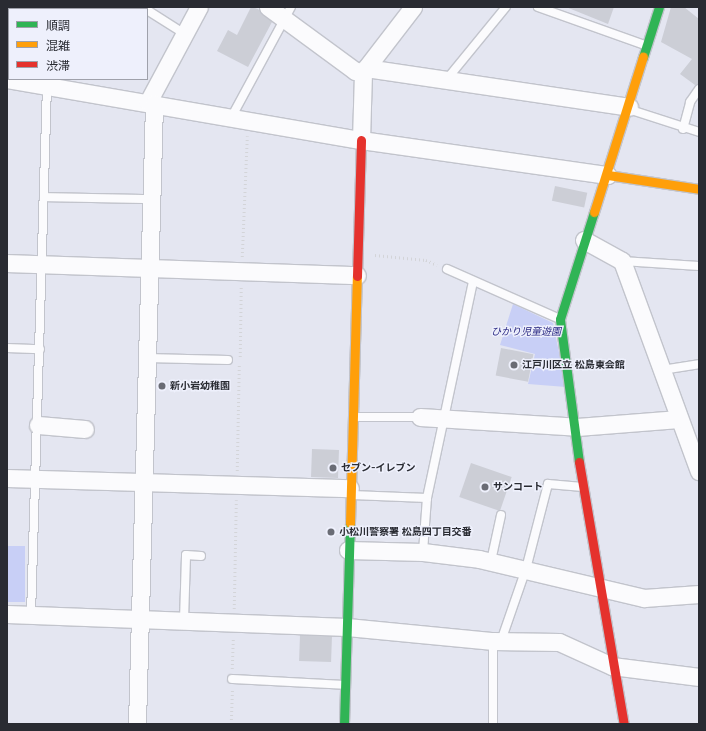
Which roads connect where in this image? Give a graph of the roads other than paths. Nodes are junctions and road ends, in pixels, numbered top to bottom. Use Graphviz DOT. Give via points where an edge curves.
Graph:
graph roads {
  1 [pos="199,7"];
  2 [pos="268,7"];
  3 [pos="413,7"];
  4 [pos="506,7"];
  5 [pos="538,7"];
  6 [pos="659,7"];
  7 [pos="148,10"];
  8 [pos="286,12"];
  9 [pos="185,34"];
  10 [pos="647,46"];
  11 [pos="365,70"];
  12 [pos="446,80"];
  13 [pos="16,82"];
  14 [pos="47,86"];
  15 [pos="699,89"];
  16 [pos="151,103"];
  17 [pos="628,108"];
  18 [pos="231,118"];
  19 [pos="683,129"];
  20 [pos="699,132"];
  21 [pos="361,140"];
  22 [pos="608,175"];
  23 [pos="699,189"];
  24 [pos="44,196"];
  25 [pos="152,199"];
  26 [pos="584,240"];
  27 [pos="622,261"];
  28 [pos="7,264"];
  29 [pos="42,264"];
  30 [pos="699,266"];
  31 [pos="150,268"];
  32 [pos="447,269"];
  33 [pos="357,275"];
  34 [pos="473,282"];
  35 [pos="560,319"];
  36 [pos="7,348"];
  37 [pos="40,349"];
  38 [pos="147,358"];
  39 [pos="228,360"];
  40 [pos="699,364"];
  41 [pos="662,370"];
  42 [pos="351,417"];
  43 [pos="420,417"];
  44 [pos="444,417"];
  45 [pos="678,419"];
  46 [pos="38,426"];
  47 [pos="577,427"];
  48 [pos="85,429"];
  49 [pos="699,471"];
  50 [pos="7,478"];
  51 [pos="36,479"];
  52 [pos="144,482"];
  53 [pos="585,487"];
  54 [pos="349,491"];
  55 [pos="427,498"];
  56 [pos="501,515"];
  57 [pos="348,550"];
  58 [pos="423,552"];
  59 [pos="201,556"];
  60 [pos="491,561"];
  61 [pos="526,569"];
  62 [pos="599,588"];
  63 [pos="699,594"];
  64 [pos="7,614"];
  65 [pos="31,615"];
  66 [pos="140,618"];
  67 [pos="184,620"];
  68 [pos="347,627"];
  69 [pos="497,641"];
  70 [pos="612,666"];
  71 [pos="699,677"];
  72 [pos="232,679"];
  73 [pos="345,685"];
  74 [pos="137,724"];
  75 [pos="344,724"];
  76 [pos="493,724"];
  77 [pos="624,724"];
  1 -- 9 [label="street"];
  2 -- 8 [label="street"];
  3 -- 11 [label="street"];
  4 -- 12 [label="lane"];
  5 -- 10 [label="lane"];
  6 -- 10 [label="street"];
  7 -- 9 [label="lane"];
  8 -- 11 [label="street" via="355,71"];
  8 -- 18 [label="lane"];
  9 -- 16 [label="street"];
  10 -- 17 [label="street"];
  11 -- 12 [label="street"];
  11 -- 21 [label="street"];
  12 -- 17 [label="street"];
  13 -- 14 [label="street"];
  14 -- 16 [label="street"];
  14 -- 24 [label="lane"];
  15 -- 19 [label="lane" via="690,102"];
  16 -- 18 [label="street"];
  16 -- 25 [label="street"];
  17 -- 19 [label="lane"];
  17 -- 22 [label="street"];
  18 -- 21 [label="street"];
  19 -- 20 [label="lane"];
  21 -- 22 [label="street"];
  21 -- 33 [label="street"];
  22 -- 23 [label="street"];
  22 -- 26 [label="street"];
  24 -- 25 [label="lane"];
  24 -- 29 [label="lane"];
  25 -- 31 [label="street"];
  26 -- 27 [label="street"];
  26 -- 35 [label="street"];
  27 -- 30 [label="lane"];
  27 -- 41 [label="street"];
  28 -- 29 [label="street"];
  29 -- 31 [label="street"];
  29 -- 37 [label="lane"];
  31 -- 33 [label="street"];
  31 -- 38 [label="street"];
  32 -- 34 [label="lane"];
  33 -- 42 [label="street"];
  34 -- 35 [label="lane"];
  34 -- 44 [label="lane"];
  35 -- 47 [label="street"];
  36 -- 37 [label="lane"];
  37 -- 46 [label="lane"];
  38 -- 39 [label="lane"];
  38 -- 52 [label="street"];
  40 -- 41 [label="lane"];
  41 -- 45 [label="street"];
  42 -- 43 [label="lane"];
  42 -- 54 [label="street"];
  43 -- 44 [label="street"];
  44 -- 47 [label="street"];
  44 -- 55 [label="lane"];
  45 -- 47 [label="street"];
  45 -- 49 [label="street"];
  46 -- 48 [label="street"];
  46 -- 51 [label="lane"];
  47 -- 53 [label="street"];
  50 -- 51 [label="street"];
  51 -- 52 [label="street"];
  51 -- 65 [label="lane"];
  52 -- 54 [label="street"];
  52 -- 66 [label="street"];
  53 -- 61 [label="lane" via="548,484"];
  53 -- 62 [label="street"];
  54 -- 55 [label="lane"];
  54 -- 57 [label="street"];
  55 -- 58 [label="lane"];
  56 -- 60 [label="lane"];
  57 -- 58 [label="street"];
  57 -- 68 [label="street"];
  58 -- 60 [label="street"];
  59 -- 67 [label="lane" via="186,555"];
  60 -- 61 [label="street"];
  61 -- 62 [label="street"];
  61 -- 69 [label="lane"];
  62 -- 63 [label="street" via="644,598"];
  62 -- 70 [label="street"];
  64 -- 65 [label="street"];
  65 -- 66 [label="street"];
  66 -- 67 [label="street"];
  66 -- 74 [label="street"];
  67 -- 68 [label="street"];
  68 -- 69 [label="street"];
  68 -- 73 [label="street"];
  69 -- 70 [label="street" via="559,642"];
  69 -- 76 [label="lane"];
  70 -- 71 [label="street"];
  70 -- 77 [label="street"];
  72 -- 73 [label="lane"];
  73 -- 75 [label="street"];
}
